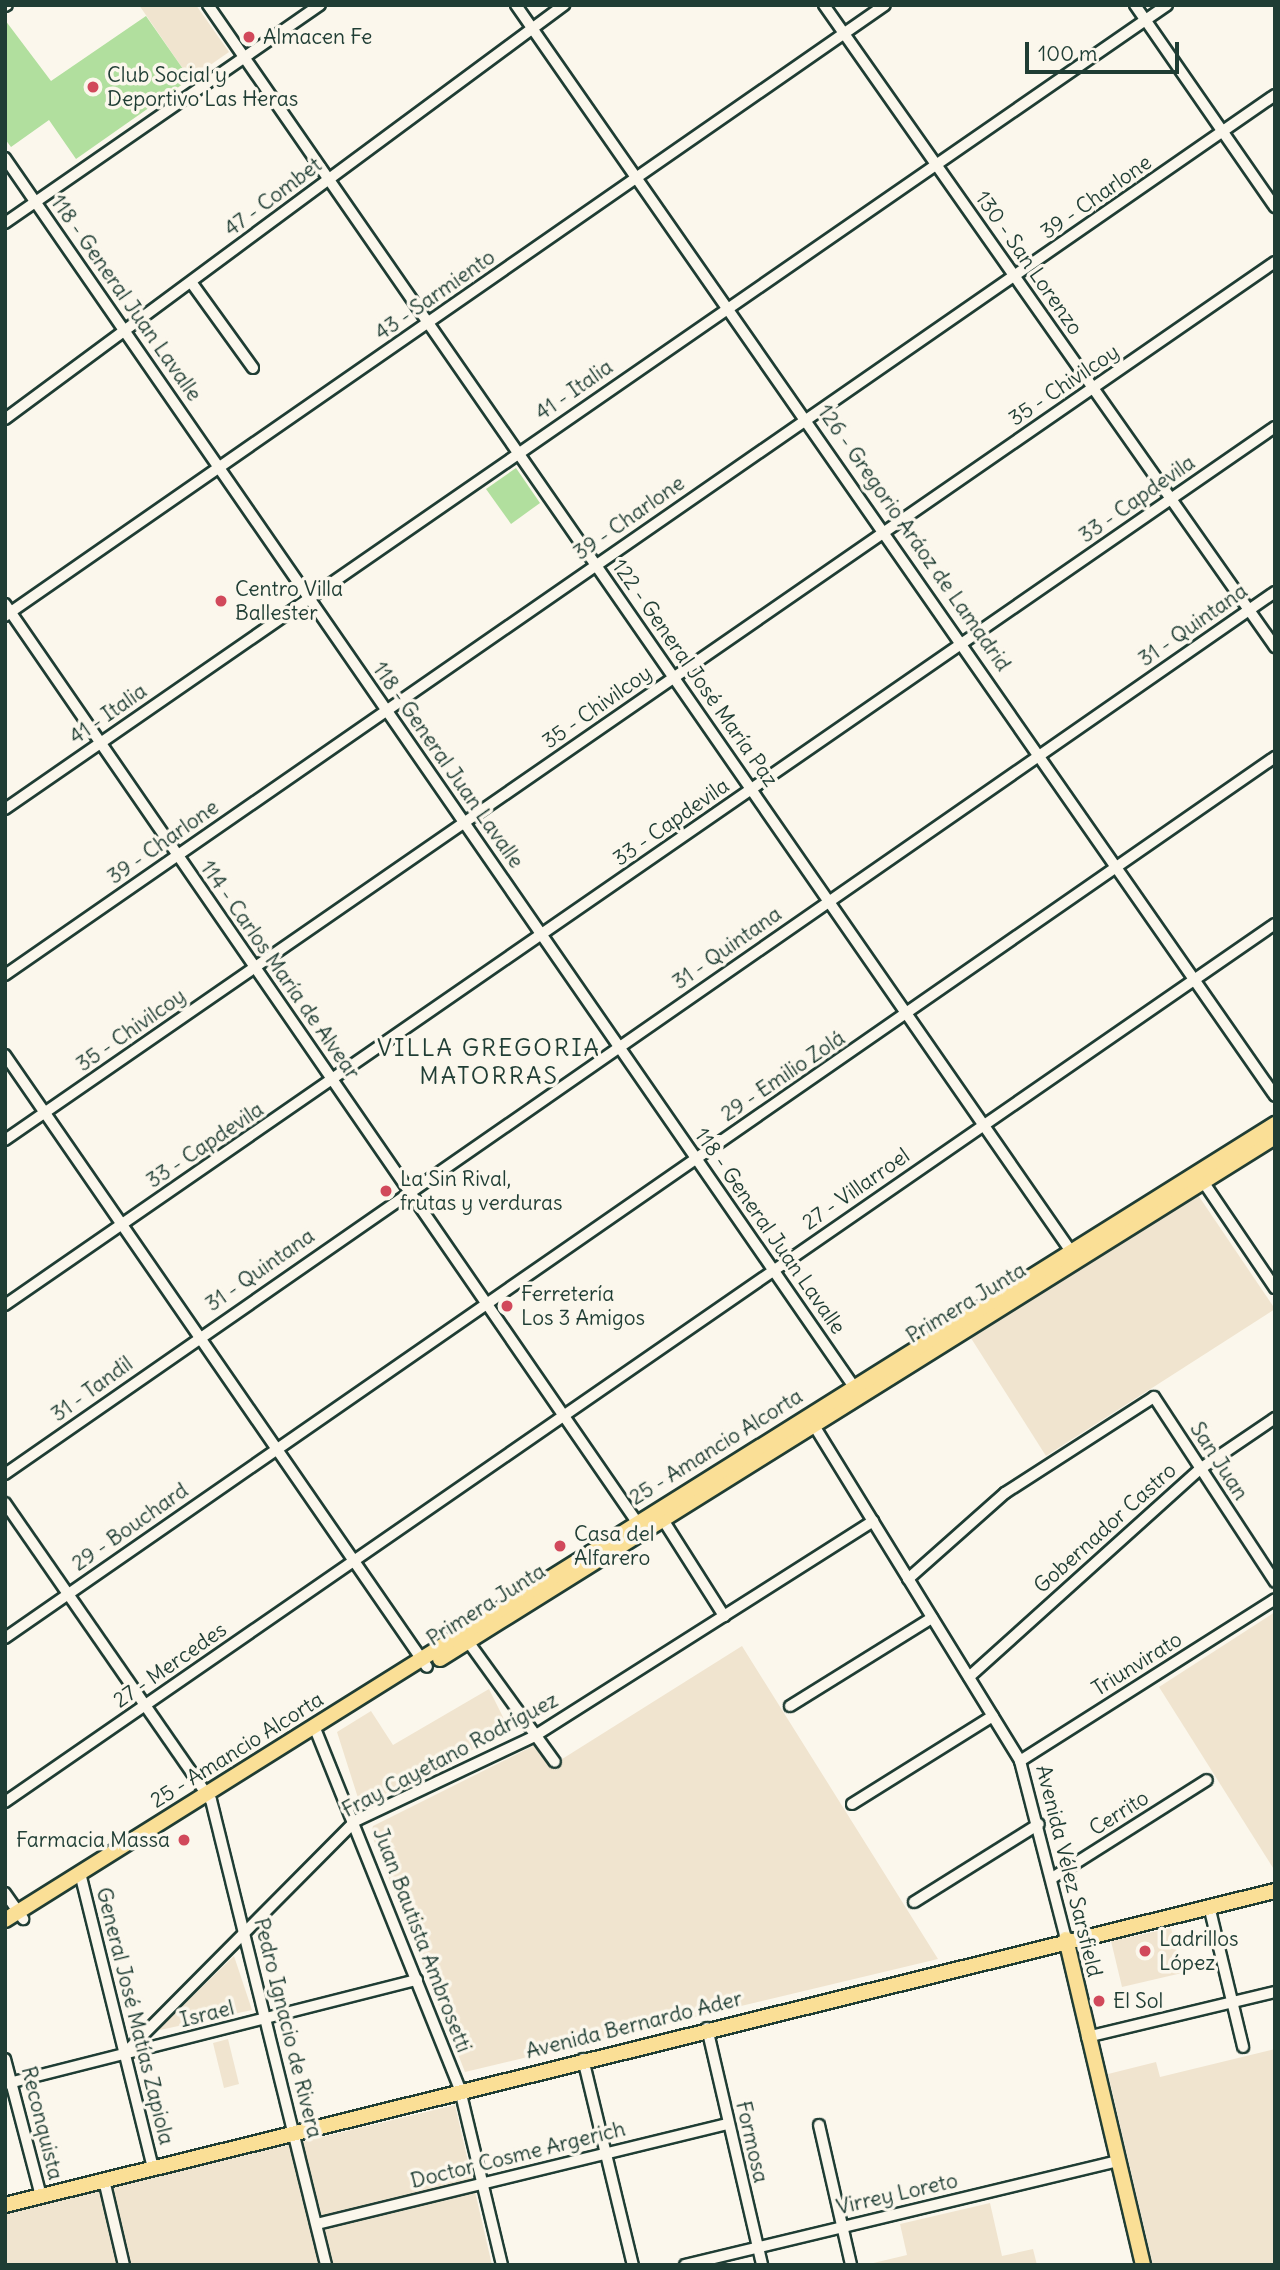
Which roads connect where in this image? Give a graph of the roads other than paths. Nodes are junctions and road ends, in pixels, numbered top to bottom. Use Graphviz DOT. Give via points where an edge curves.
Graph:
graph roads {
  1 [pos="208,5"];
  2 [pos="320,5"];
  3 [pos="516,5"];
  4 [pos="564,5"];
  5 [pos="824,5"];
  6 [pos="885,5"];
  7 [pos="1135,5"];
  8 [pos="1167,5"];
  9 [pos="1145,21"];
  10 [pos="531,27"];
  11 [pos="844,34"];
  12 [pos="243,58"];
  13 [pos="1275,95"];
  14 [pos="1222,132"];
  15 [pos="5,158"];
  16 [pos="937,166"];
  17 [pos="636,179"];
  18 [pos="327,180"];
  19 [pos="36,202"];
  20 [pos="1275,207"];
  21 [pos="5,223"];
  22 [pos="1275,262"];
  23 [pos="1016,276"];
  24 [pos="191,282"];
  25 [pos="728,308"];
  26 [pos="427,324"];
  27 [pos="126,331"];
  28 [pos="253,368"];
  29 [pos="1093,389"];
  30 [pos="808,417"];
  31 [pos="5,419"];
  32 [pos="1275,427"];
  33 [pos="518,453"];
  34 [pos="219,467"];
  35 [pos="1172,500"];
  36 [pos="885,528"];
  37 [pos="595,565"];
  38 [pos="1275,592"];
  39 [pos="309,597"];
  40 [pos="1248,610"];
  41 [pos="7,611"];
  42 [pos="962,642"];
  43 [pos="1275,647"];
  44 [pos="674,675"];
  45 [pos="387,710"];
  46 [pos="100,743"];
  47 [pos="1040,754"];
  48 [pos="1275,757"];
  49 [pos="754,789"];
  50 [pos="5,809"];
  51 [pos="466,824"];
  52 [pos="177,855"];
  53 [pos="1118,867"];
  54 [pos="832,898"];
  55 [pos="1275,924"];
  56 [pos="542,935"];
  57 [pos="254,967"];
  58 [pos="5,975"];
  59 [pos="1195,978"];
  60 [pos="910,1015"];
  61 [pos="619,1046"];
  62 [pos="5,1055"];
  63 [pos="334,1082"];
  64 [pos="1275,1096"];
  65 [pos="45,1113"];
  66 [pos="985,1123"];
  67 [pos="1275,1124"];
  68 [pos="1275,1137"];
  69 [pos="5,1140"];
  70 [pos="696,1157"];
  71 [pos="1200,1178"];
  72 [pos="411,1189"];
  73 [pos="122,1224"];
  74 [pos="1074,1256"];
  75 [pos="774,1270"];
  76 [pos="1275,1288"];
  77 [pos="5,1305"];
  78 [pos="488,1305"];
  79 [pos="200,1335"];
  80 [pos="856,1389"];
  81 [pos="564,1416"];
  82 [pos="809,1418"];
  83 [pos="1275,1418"];
  84 [pos="276,1448"];
  85 [pos="1200,1469"];
  86 [pos="5,1475"];
  87 [pos="5,1503"];
  88 [pos="659,1515"];
  89 [pos="873,1521"];
  90 [pos="640,1526"];
  91 [pos="356,1559"];
  92 [pos="908,1579"];
  93 [pos="1275,1582"];
  94 [pos="70,1593"];
  95 [pos="1275,1599"];
  96 [pos="724,1616"];
  97 [pos="932,1618"];
  98 [pos="5,1638"];
  99 [pos="466,1638"];
  100 [pos="425,1663"];
  101 [pos="969,1677"];
  102 [pos="147,1704"];
  103 [pos="790,1706"];
  104 [pos="993,1716"];
  105 [pos="316,1730"];
  106 [pos="533,1737"];
  107 [pos="1020,1760"];
  108 [pos="555,1762"];
  109 [pos="1207,1780"];
  110 [pos="209,1797"];
  111 [pos="5,1802"];
  112 [pos="852,1804"];
  113 [pos="355,1821"];
  114 [pos="1038,1824"];
  115 [pos="81,1877"];
  116 [pos="1052,1878"];
  117 [pos="1275,1891"];
  118 [pos="5,1893"];
  119 [pos="914,1902"];
  120 [pos="1209,1906"];
  121 [pos="21,1915"];
  122 [pos="5,1920"];
  123 [pos="244,1929"];
  124 [pos="5,1931"];
  125 [pos="1066,1939"];
  126 [pos="417,1980"];
  127 [pos="1275,1992"];
  128 [pos="1233,2001"];
  129 [pos="268,2019"];
  130 [pos="707,2028"];
  131 [pos="1087,2037"];
  132 [pos="1243,2048"];
  133 [pos="124,2054"];
  134 [pos="5,2059"];
  135 [pos="583,2059"];
  136 [pos="8,2083"];
  137 [pos="460,2090"];
  138 [pos="728,2124"];
  139 [pos="819,2125"];
  140 [pos="294,2131"];
  141 [pos="606,2154"];
  142 [pos="1118,2161"];
  143 [pos="153,2167"];
  144 [pos="104,2180"];
  145 [pos="482,2184"];
  146 [pos="41,2196"];
  147 [pos="5,2205"];
  148 [pos="317,2224"];
  149 [pos="843,2227"];
  150 [pos="758,2247"];
  151 [pos="124,2265"];
  152 [pos="326,2265"];
  153 [pos="502,2265"];
  154 [pos="633,2265"];
  155 [pos="685,2265"];
  156 [pos="762,2265"];
  157 [pos="851,2265"];
  158 [pos="1143,2265"];
  1 -- 12 [label="street, 122 - General José María Paz"];
  2 -- 12 [label="street"];
  3 -- 10 [label="street, 126 - Gregorio Aráoz de Lamadrid"];
  4 -- 10 [label="street, 47 - Combet"];
  5 -- 11 [label="street, 130 - San Lorenzo"];
  6 -- 11 [label="street, 43 - Sarmiento"];
  7 -- 9 [label="street"];
  8 -- 9 [label="street, 41 - Italia"];
  9 -- 14 [label="street"];
  9 -- 16 [label="street, 41 - Italia"];
  10 -- 17 [label="street, 126 - Gregorio Aráoz de Lamadrid"];
  10 -- 18 [label="street, 47 - Combet"];
  11 -- 16 [label="street, 130 - San Lorenzo"];
  11 -- 17 [label="street, 43 - Sarmiento"];
  12 -- 18 [label="street, 122 - General José María Paz"];
  12 -- 19 [label="street"];
  13 -- 14 [label="street, 39 - Charlone"];
  14 -- 20 [label="street"];
  14 -- 23 [label="street, 39 - Charlone"];
  15 -- 19 [label="street, 118 - General Juan Lavalle"];
  16 -- 23 [label="street, 130 - San Lorenzo"];
  16 -- 25 [label="street, 41 - Italia"];
  17 -- 25 [label="street, 126 - Gregorio Aráoz de Lamadrid"];
  17 -- 26 [label="street, 43 - Sarmiento"];
  18 -- 24 [label="street, 47 - Combet"];
  18 -- 26 [label="street, 122 - General José María Paz"];
  19 -- 21 [label="street"];
  19 -- 27 [label="street, 118 - General Juan Lavalle"];
  22 -- 29 [label="street, 35 - Chivilcoy"];
  23 -- 29 [label="street, 130 - San Lorenzo"];
  23 -- 30 [label="street, 39 - Charlone"];
  24 -- 27 [label="street, 47 - Combet"];
  24 -- 28 [label="street"];
  25 -- 30 [label="street, 126 - Gregorio Aráoz de Lamadrid"];
  25 -- 33 [label="street, 41 - Italia"];
  26 -- 33 [label="street, 122 - General José María Paz"];
  26 -- 34 [label="street, 43 - Sarmiento"];
  27 -- 31 [label="street, 47 - Combet"];
  27 -- 34 [label="street, 118 - General Juan Lavalle"];
  29 -- 35 [label="street, 130 - San Lorenzo"];
  29 -- 36 [label="street, 35 - Chivilcoy"];
  30 -- 36 [label="street, 126 - Gregorio Aráoz de Lamadrid"];
  30 -- 37 [label="street, 39 - Charlone"];
  32 -- 35 [label="street, 33 - Capdevila"];
  33 -- 37 [label="street, 122 - General José María Paz"];
  33 -- 39 [label="street, 41 - Italia"];
  34 -- 39 [label="street, 118 - General Juan Lavalle"];
  34 -- 41 [label="street, 43 - Sarmiento"];
  35 -- 40 [label="street, 130 - San Lorenzo"];
  35 -- 42 [label="street, 33 - Capdevila"];
  36 -- 42 [label="street, 126 - Gregorio Aráoz de Lamadrid"];
  36 -- 44 [label="street, 35 - Chivilcoy"];
  37 -- 44 [label="street, 122 - General José María Paz"];
  37 -- 45 [label="street, 39 - Charlone"];
  38 -- 40 [label="street, 31 - Quintana"];
  39 -- 45 [label="street, 118 - General Juan Lavalle"];
  39 -- 46 [label="street, 41 - Italia"];
  40 -- 43 [label="street, 130 - San Lorenzo"];
  40 -- 47 [label="street, 31 - Quintana"];
  41 -- 46 [label="street, 114 - Carlos María de Alvear"];
  42 -- 47 [label="street, 126 - Gregorio Aráoz de Lamadrid"];
  42 -- 49 [label="street, 33 - Capdevila"];
  44 -- 49 [label="street, 122 - General José María Paz"];
  44 -- 51 [label="street, 35 - Chivilcoy"];
  45 -- 51 [label="street, 118 - General Juan Lavalle"];
  45 -- 52 [label="street, 39 - Charlone"];
  46 -- 50 [label="street, 41 - Italia"];
  46 -- 52 [label="street, 114 - Carlos María de Alvear"];
  47 -- 53 [label="street, 126 - Gregorio Aráoz de Lamadrid"];
  47 -- 54 [label="street, 31 - Quintana"];
  48 -- 53 [label="street, 29 - Emilio Zolá"];
  49 -- 54 [label="street, 122 - General José María Paz"];
  49 -- 56 [label="street, 33 - Capdevila"];
  51 -- 56 [label="street, 118 - General Juan Lavalle"];
  51 -- 57 [label="street, 35 - Chivilcoy"];
  52 -- 57 [label="street, 114 - Carlos María de Alvear"];
  52 -- 58 [label="street, 39 - Charlone"];
  53 -- 59 [label="street, 126 - Gregorio Aráoz de Lamadrid"];
  53 -- 60 [label="street, 29 - Emilio Zolá"];
  54 -- 60 [label="street, 122 - General José María Paz"];
  54 -- 61 [label="street, 31 - Quintana"];
  55 -- 59 [label="street, 27 - Villarroel"];
  56 -- 61 [label="street, 118 - General Juan Lavalle"];
  56 -- 63 [label="street, 33 - Capdevila"];
  57 -- 63 [label="street, 114 - Carlos María de Alvear"];
  57 -- 65 [label="street, 35 - Chivilcoy"];
  59 -- 64 [label="street, 126 - Gregorio Aráoz de Lamadrid"];
  59 -- 66 [label="street, 27 - Villarroel"];
  60 -- 66 [label="street, 122 - General José María Paz"];
  60 -- 70 [label="street, 29 - Emilio Zolá"];
  61 -- 70 [label="street, 118 - General Juan Lavalle"];
  61 -- 72 [label="street, 31 - Quintana"];
  62 -- 65 [label="street"];
  63 -- 72 [label="street, 114 - Carlos María de Alvear"];
  63 -- 73 [label="street, 33 - Capdevila"];
  65 -- 69 [label="street, 35 - Chivilcoy"];
  65 -- 73 [label="street"];
  66 -- 74 [label="street, 122 - General José María Paz"];
  66 -- 75 [label="street, 27 - Villarroel"];
  67 -- 71 [label="main road"];
  68 -- 71 [label="main road, Primera Junta"];
  70 -- 75 [label="street, 118 - General Juan Lavalle"];
  70 -- 78 [label="street, 29 - Emilio Zolá"];
  71 -- 74 [label="main road, Primera Junta"];
  71 -- 76 [label="street"];
  72 -- 78 [label="street, 114 - Carlos María de Alvear"];
  72 -- 79 [label="street, 31 - Quintana"];
  73 -- 77 [label="street, 33 - Capdevila"];
  73 -- 79 [label="street"];
  74 -- 80 [label="main road, Primera Junta"];
  75 -- 80 [label="street, 118 - General Juan Lavalle"];
  75 -- 81 [label="street, 27 - Villarroel"];
  78 -- 81 [label="street, 114 - Carlos María de Alvear"];
  78 -- 84 [label="street, 29 - Emilio Zolá"];
  79 -- 84 [label="street"];
  79 -- 86 [label="street, 31 - Tandil"];
  80 -- 82 [label="main road, Primera Junta"];
  81 -- 90 [label="street, 114 - Carlos María de Alvear"];
  81 -- 91 [label="street, 27 - Villarroel"];
  82 -- 88 [label="main road, Primera Junta"];
  82 -- 89 [label="street, Avenida Vélez Sarsfield"];
  83 -- 85 [label="street, Gobernador Castro"];
  84 -- 91 [label="street"];
  84 -- 94 [label="street, 29 - Bouchard"];
  85 -- 92 [label="street, San Juan" via="1154,1397 1005,1493"];
  85 -- 93 [label="street, San Juan"];
  85 -- 101 [label="street, Gobernador Castro"];
  87 -- 94 [label="street, Pedro Ignacio de Rivera"];
  88 -- 90 [label="main road, Primera Junta"];
  88 -- 96 [label="street"];
  89 -- 92 [label="street, Avenida Vélez Sarsfield"];
  89 -- 96 [label="street, Fray Cayetano Rodríguez"];
  90 -- 99 [label="main road, Primera Junta"];
  91 -- 100 [label="street"];
  91 -- 102 [label="street, 27 - Mercedes"];
  92 -- 97 [label="street, Avenida Vélez Sarsfield"];
  94 -- 98 [label="street, 29 - Bouchard"];
  94 -- 102 [label="street, Pedro Ignacio de Rivera"];
  95 -- 107 [label="street, Triunvirato"];
  96 -- 106 [label="street, Fray Cayetano Rodríguez"];
  97 -- 101 [label="street, Avenida Vélez Sarsfield"];
  97 -- 103 [label="street"];
  99 -- 100 [label="main road, Primera Junta"];
  99 -- 106 [label="street"];
  100 -- 105 [label="main road, Primera Junta"];
  101 -- 104 [label="street, Avenida Vélez Sarsfield"];
  102 -- 110 [label="street, Pedro Ignacio de Rivera"];
  102 -- 111 [label="street, 27 - Mercedes"];
  104 -- 107 [label="street, Avenida Vélez Sarsfield"];
  104 -- 112 [label="street"];
  105 -- 110 [label="main road, Primera Junta"];
  105 -- 113 [label="street, Juan Bautista Ambrosetti"];
  106 -- 108 [label="street"];
  106 -- 113 [label="street, Fray Cayetano Rodríguez"];
  107 -- 114 [label="street, Avenida Vélez Sarsfield"];
  109 -- 116 [label="street, Cerrito"];
  110 -- 115 [label="main road, Primera Junta"];
  110 -- 123 [label="street, Pedro Ignacio de Rivera"];
  113 -- 123 [label="street, Fray Cayetano Rodríguez"];
  113 -- 126 [label="street, Juan Bautista Ambrosetti"];
  114 -- 116 [label="street, Avenida Vélez Sarsfield"];
  114 -- 119 [label="street"];
  115 -- 121 [label="main road, Primera Junta"];
  115 -- 133 [label="street, General José Matías Zapiola"];
  116 -- 125 [label="street, Avenida Vélez Sarsfield"];
  117 -- 120 [label="main road, Avenida Bernardo Ader"];
  118 -- 121 [label="street"];
  120 -- 125 [label="main road, Avenida Bernardo Ader"];
  120 -- 128 [label="street"];
  121 -- 122 [label="main road"];
  121 -- 124 [label="main road, Primera Junta"];
  123 -- 129 [label="street, Pedro Ignacio de Rivera"];
  123 -- 133 [label="street, Fray Cayetano Rodríguez"];
  125 -- 130 [label="main road, Avenida Bernardo Ader"];
  125 -- 131 [label="main road, Avenida Vélez Sarsfield"];
  126 -- 129 [label="street, Israel"];
  126 -- 137 [label="street, Juan Bautista Ambrosetti"];
  127 -- 128 [label="street"];
  128 -- 131 [label="street"];
  128 -- 132 [label="street"];
  129 -- 133 [label="street, Israel"];
  129 -- 140 [label="street, Pedro Ignacio de Rivera"];
  130 -- 135 [label="main road, Avenida Bernardo Ader"];
  130 -- 138 [label="street, Formosa"];
  131 -- 142 [label="main road, Avenida Vélez Sarsfield"];
  133 -- 136 [label="street, Israel"];
  133 -- 143 [label="street, General José Matías Zapiola"];
  134 -- 136 [label="street, Reconquista"];
  135 -- 137 [label="main road, Avenida Bernardo Ader"];
  135 -- 141 [label="street"];
  136 -- 146 [label="street, Reconquista"];
  137 -- 140 [label="main road, Avenida Bernardo Ader"];
  137 -- 145 [label="street, Juan Bautista Ambrosetti"];
  138 -- 141 [label="street, Doctor Cosme Argerich"];
  138 -- 150 [label="street, Formosa"];
  139 -- 149 [label="street"];
  140 -- 143 [label="main road, Avenida Bernardo Ader"];
  140 -- 148 [label="street, Pedro Ignacio de Rivera"];
  141 -- 145 [label="street, Doctor Cosme Argerich"];
  141 -- 154 [label="street"];
  142 -- 149 [label="street, Virrey Loreto"];
  142 -- 158 [label="main road, Avenida Vélez Sarsfield"];
  143 -- 144 [label="main road, Avenida Bernardo Ader"];
  144 -- 146 [label="main road, Avenida Bernardo Ader"];
  144 -- 151 [label="street"];
  145 -- 148 [label="street, Doctor Cosme Argerich"];
  145 -- 153 [label="street, Juan Bautista Ambrosetti"];
  146 -- 147 [label="main road, Avenida Bernardo Ader"];
  148 -- 152 [label="street, Pedro Ignacio de Rivera"];
  149 -- 150 [label="street, Virrey Loreto"];
  149 -- 157 [label="street"];
  150 -- 155 [label="street, Virrey Loreto"];
  150 -- 156 [label="street, Formosa"];
}
